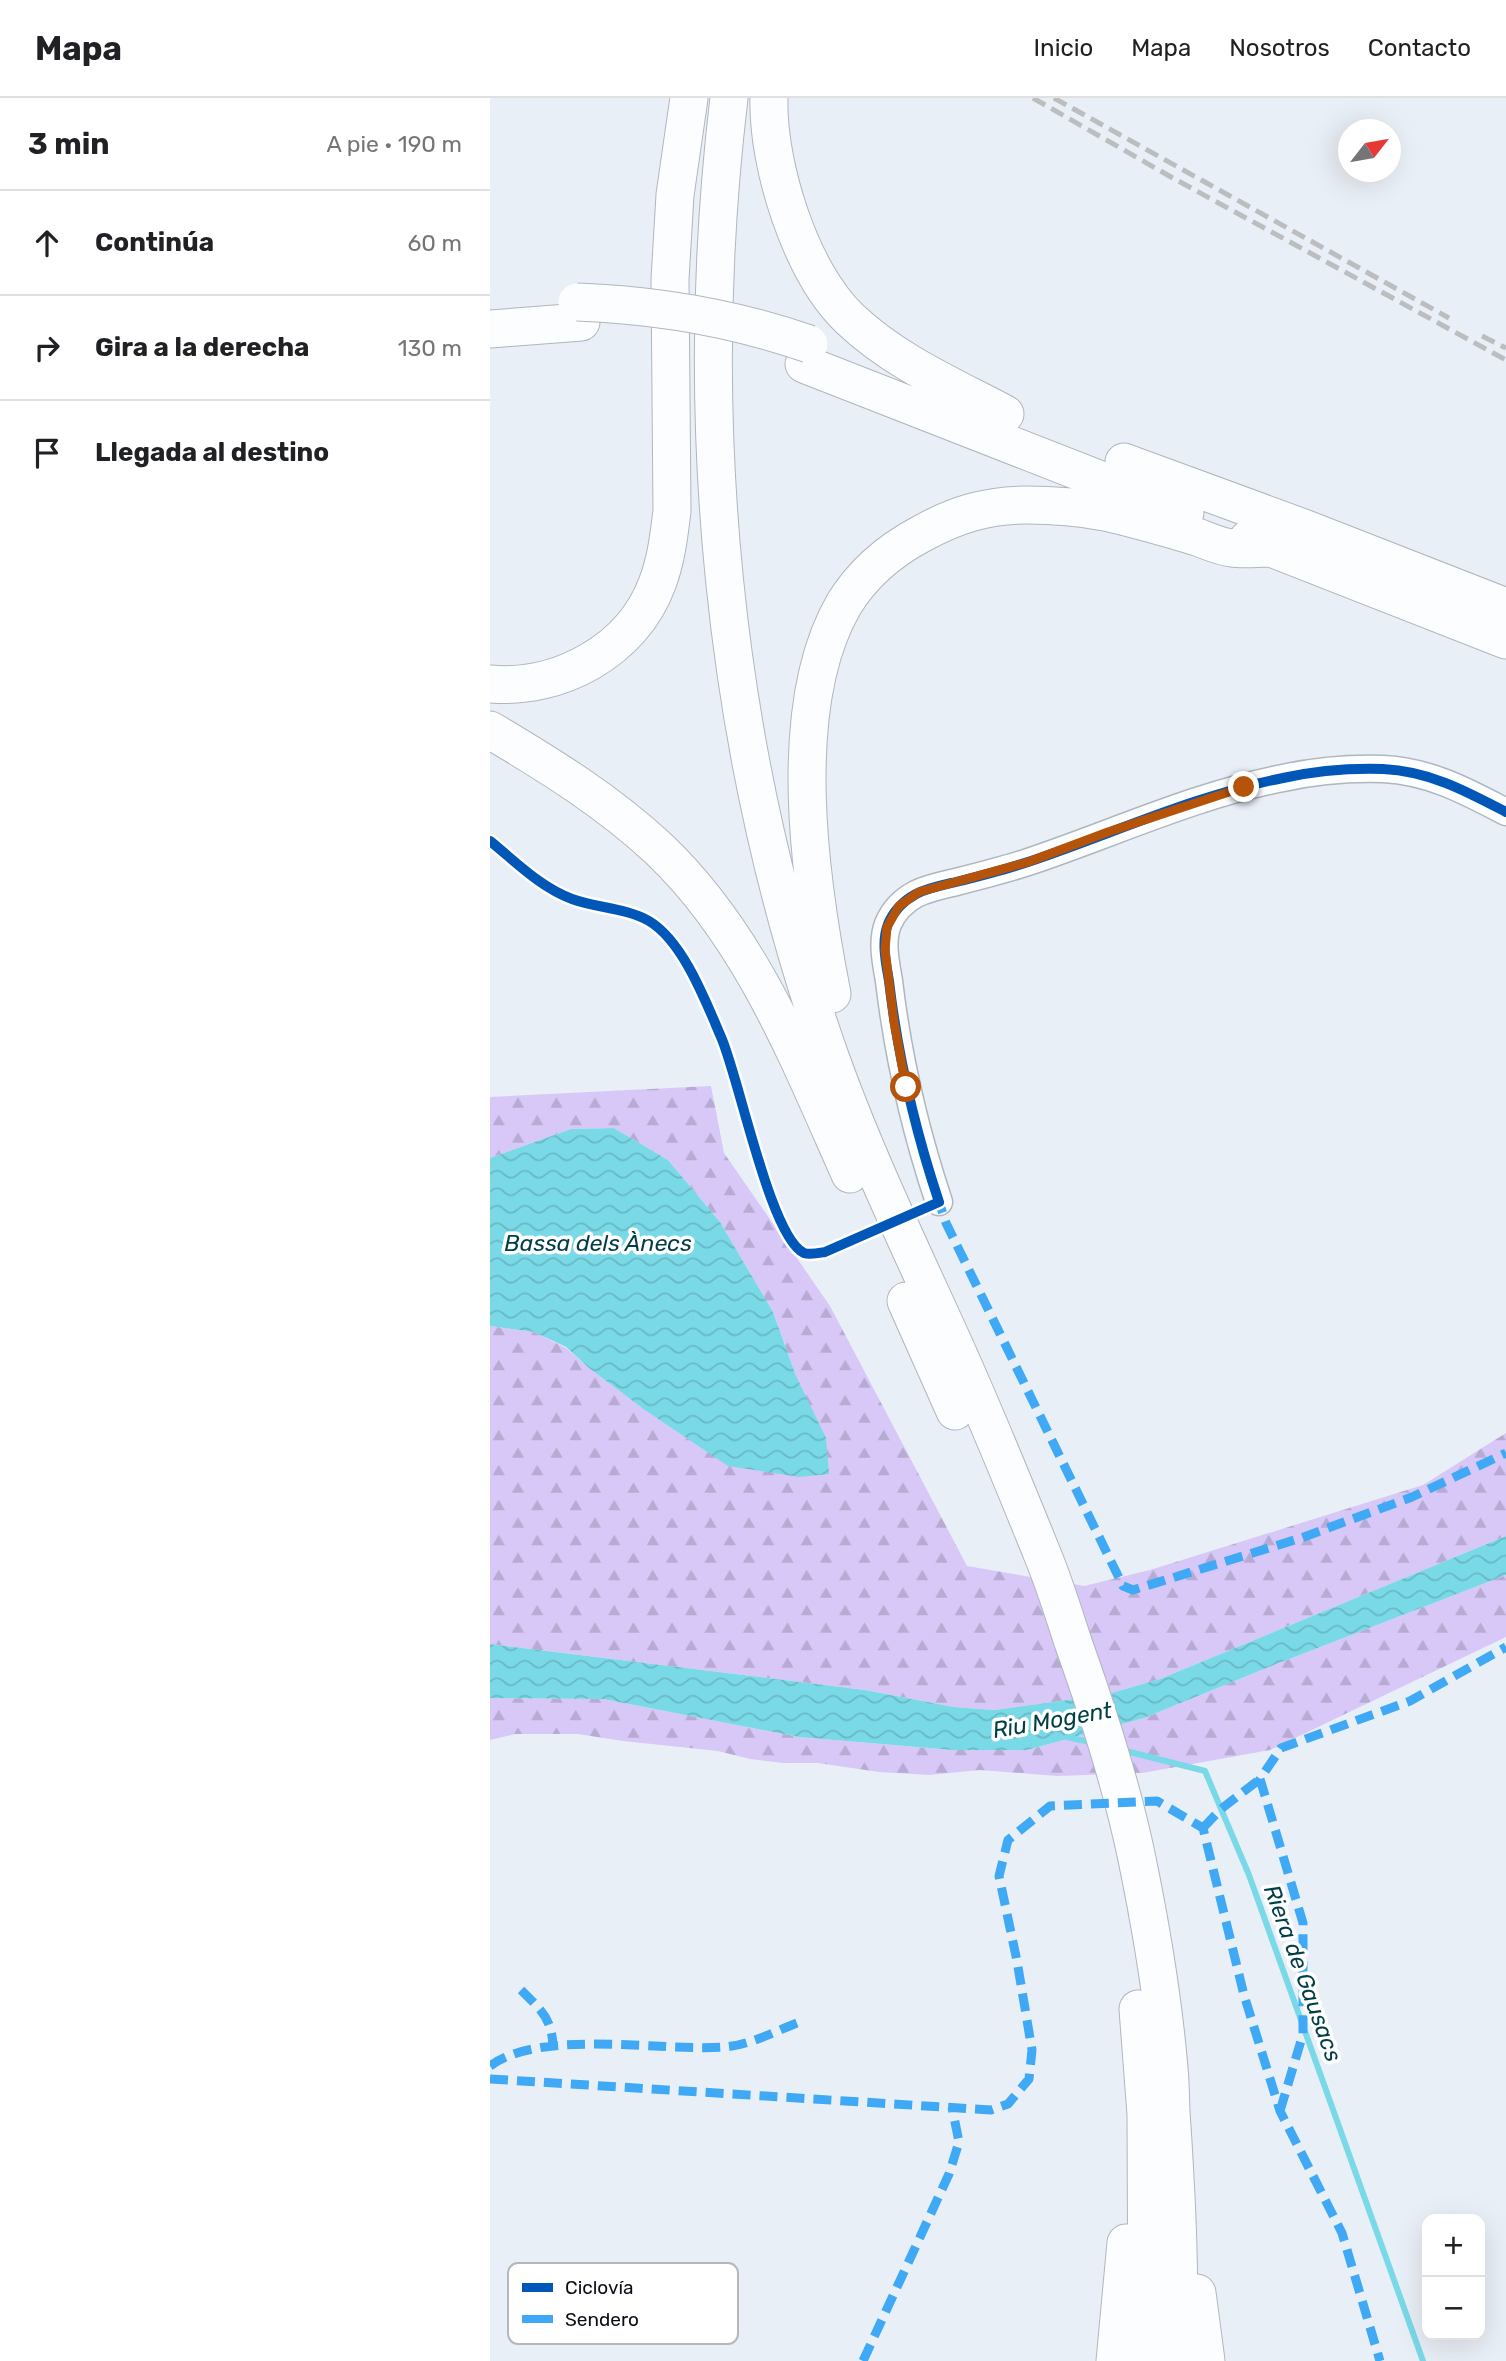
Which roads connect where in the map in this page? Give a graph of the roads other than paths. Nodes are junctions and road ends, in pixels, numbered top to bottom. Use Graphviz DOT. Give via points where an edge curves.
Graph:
graph roads {
  1 [pos="689,98"];
  2 [pos="709,98"];
  3 [pos="729,98"];
  4 [pos="769,98"];
  5 [pos="490,309"];
  6 [pos="579,312"];
  7 [pos="490,329"];
  8 [pos="807,354"];
  9 [pos="1005,414"];
  10 [pos="1269,548"];
  11 [pos="1506,607"];
  12 [pos="1506,640"];
  13 [pos="490,684"];
  14 [pos="490,730"];
  15 [pos="1506,812"];
  16 [pos="939,1202"];
  17 [pos="876,1204"];
  18 [pos="1158,2115"];
  19 [pos="1115,2361"];
  20 [pos="1147,2361"];
  21 [pos="1177,2361"];
  22 [pos="1206,2361"];
  1 -- 13 [label="highway" via="675,195 670,279 672,511 657,584 625,634 594,659 541,682"];
  2 -- 17 [label="highway" via="691,270 690,380 712,644 738,800 761,897 792,1001"];
  3 -- 17 [label="highway" via="713,273 712,374 726,593 758,792 794,942 856,1128"];
  4 -- 9 [label="highway" via="779,183 796,234 826,288 849,318 891,352"];
  5 -- 6 [label="highway" via="545,303"];
  6 -- 7 [label="highway"];
  6 -- 8 [label="highway" via="613,322"];
  8 -- 9 [label="highway"];
  8 -- 10 [label="highway" via="953,420"];
  9 -- 11 [label="highway"];
  10 -- 12 [label="highway"];
  10 -- 17 [label="highway" via="1233,548 1107,512 1077,508 976,509 887,554 845,603 822,659 811,722 807,790 815,901"];
  14 -- 17 [label="highway" via="612,810 660,850 701,895 762,986"];
  15 -- 16 [label="street" via="1421,774 1381,769 1304,774 1244,787 910,898 899,906 887,927 885,950 906,1087"];
  17 -- 18 [label="highway" via="955,1348 1032,1557 1088,1750 1126,1861 1128,1927"];
  18 -- 19 [label="highway" via="1128,2225"];
  18 -- 20 [label="highway"];
  18 -- 21 [label="highway" via="1179,2232"];
  18 -- 22 [label="highway"];
}
